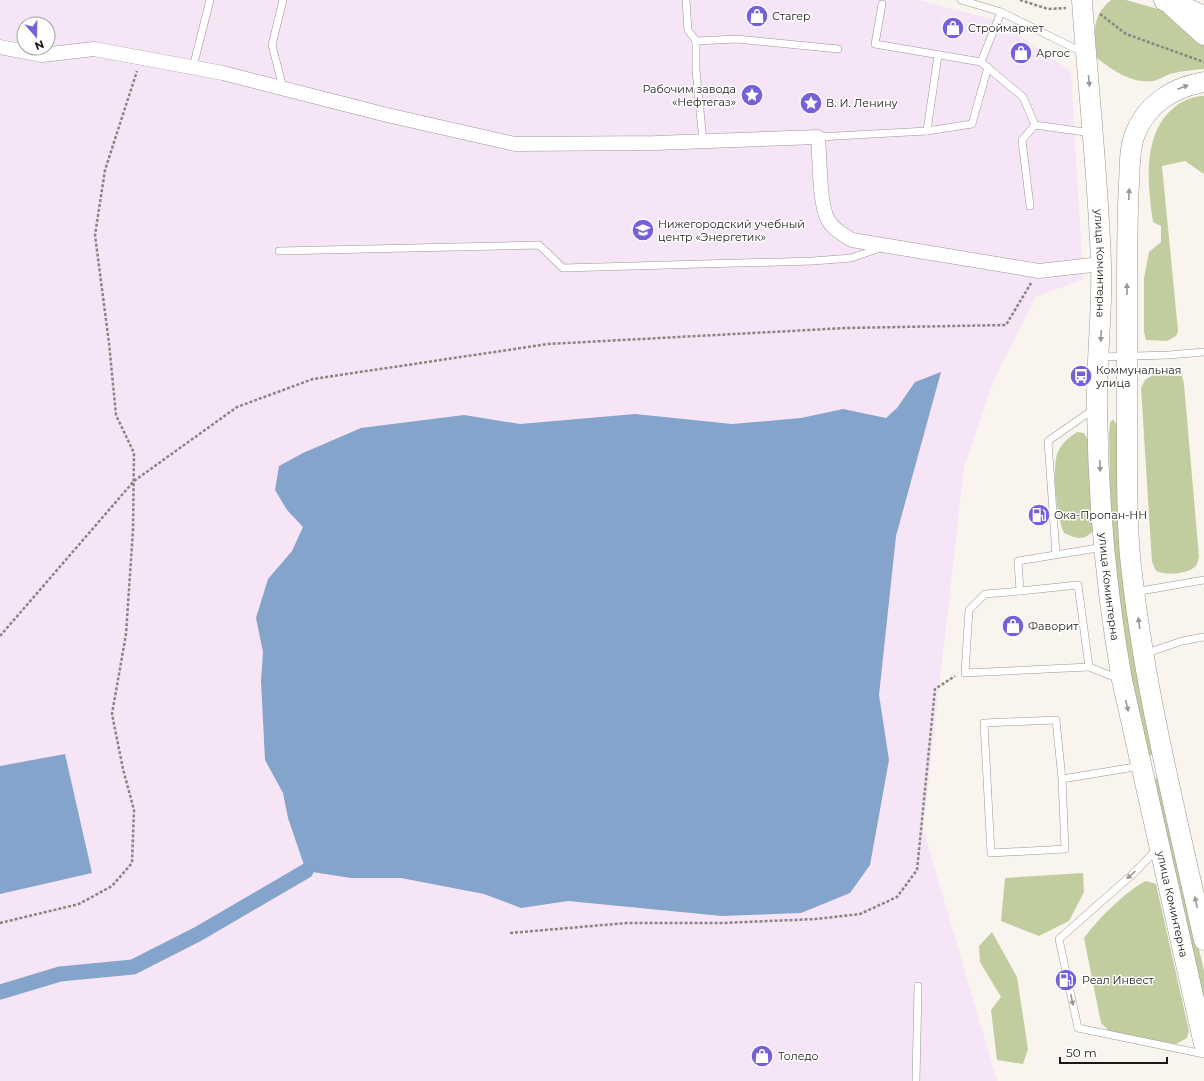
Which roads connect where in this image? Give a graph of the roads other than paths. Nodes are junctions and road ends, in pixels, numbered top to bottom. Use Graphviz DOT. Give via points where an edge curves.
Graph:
graph roads {
  1 [pos="210,0"];
  2 [pos="283,0"];
  3 [pos="686,0"];
  4 [pos="961,0"];
  5 [pos="1166,0"];
  6 [pos="882,4"];
  7 [pos="1077,4"];
  8 [pos="1001,12"];
  9 [pos="1204,17"];
  10 [pos="1204,35"];
  11 [pos="696,41"];
  12 [pos="0,47"];
  13 [pos="838,49"];
  14 [pos="1086,54"];
  15 [pos="938,55"];
  16 [pos="981,62"];
  17 [pos="193,67"];
  18 [pos="988,67"];
  19 [pos="1204,82"];
  20 [pos="283,88"];
  21 [pos="1035,125"];
  22 [pos="927,131"];
  23 [pos="1094,134"];
  24 [pos="818,138"];
  25 [pos="703,141"];
  26 [pos="1030,206"];
  27 [pos="884,246"];
  28 [pos="279,251"];
  29 [pos="1102,264"];
  30 [pos="1204,352"];
  31 [pos="1100,356"];
  32 [pos="1128,356"];
  33 [pos="1097,407"];
  34 [pos="1104,547"];
  35 [pos="1056,554"];
  36 [pos="1204,580"];
  37 [pos="1020,590"];
  38 [pos="1134,592"];
  39 [pos="1204,637"];
  40 [pos="1144,654"];
  41 [pos="1089,667"];
  42 [pos="1122,680"];
  43 [pos="1164,761"];
  44 [pos="1141,766"];
  45 [pos="1062,779"];
  46 [pos="1159,848"];
  47 [pos="1204,940"];
  48 [pos="918,986"];
  49 [pos="1204,1044"];
  50 [pos="1204,1054"];
  51 [pos="916,1081"];
  1 -- 17 [label="lane"];
  2 -- 20 [label="lane" via="272,45"];
  3 -- 11 [label="lane" via="688,30"];
  4 -- 8 [label="lane"];
  5 -- 9 [label="main road"];
  5 -- 10 [label="main road"];
  6 -- 15 [label="lane" via="875,44"];
  7 -- 14 [label="main road, улица Коминтерна"];
  8 -- 14 [label="lane"];
  8 -- 16 [label="lane"];
  11 -- 13 [label="lane" via="737,39"];
  11 -- 25 [label="lane" via="696,70"];
  12 -- 17 [label="street" via="42,55 94,49"];
  14 -- 23 [label="main road, улица Коминтерна, one-way"];
  15 -- 16 [label="lane"];
  15 -- 22 [label="lane"];
  16 -- 18 [label="lane"];
  17 -- 20 [label="street"];
  18 -- 21 [label="lane" via="1023,97"];
  18 -- 22 [label="lane" via="972,124"];
  32 -- 19 [label="main road, one-way" via="1127,233 1131,148 1141,122 1154,105 1182,87"];
  20 -- 25 [label="street" via="515,144"];
  21 -- 23 [label="lane"];
  21 -- 26 [label="lane" via="1022,140"];
  22 -- 24 [label="lane"];
  23 -- 29 [label="main road, улица Коминтерна"];
  24 -- 25 [label="street"];
  24 -- 27 [label="street" via="823,207 828,221 852,240"];
  27 -- 28 [label="lane" via="850,258 813,261 563,268 539,245"];
  27 -- 29 [label="street" via="1039,271"];
  29 -- 31 [label="main road, улица Коминтерна, one-way"];
  30 -- 32 [label="lane"];
  31 -- 32 [label="lane"];
  31 -- 33 [label="main road, улица Коминтерна"];
  32 -- 38 [label="main road" via="1128,521"];
  33 -- 34 [label="main road, улица Коминтерна, one-way"];
  33 -- 35 [label="lane" via="1048,441"];
  34 -- 35 [label="lane"];
  34 -- 42 [label="main road, улица Коминтерна" via="1113,632"];
  35 -- 37 [label="lane" via="1018,561"];
  36 -- 38 [label="lane"];
  37 -- 41 [label="lane" via="1078,584"];
  37 -- 41 [label="lane" via="985,594 970,610 965,673"];
  40 -- 38 [label="main road, one-way"];
  39 -- 40 [label="lane" via="1182,641"];
  40 -- 43 [label="main road"];
  41 -- 42 [label="lane"];
  42 -- 44 [label="main road, улица Коминтерна, one-way"];
  43 -- 44 [label="main road"];
  47 -- 43 [label="main road, one-way"];
  44 -- 45 [label="lane"];
  44 -- 46 [label="main road, улица Коминтерна"];
  45 -- 45 [label="lane" via="1065,849 991,853 984,723 1056,720"];
  46 -- 49 [label="main road, улица Коминтерна"];
  46 -- 50 [label="lane, one-way" via="1059,939 1078,1028"];
  48 -- 51 [label="lane"];
}
